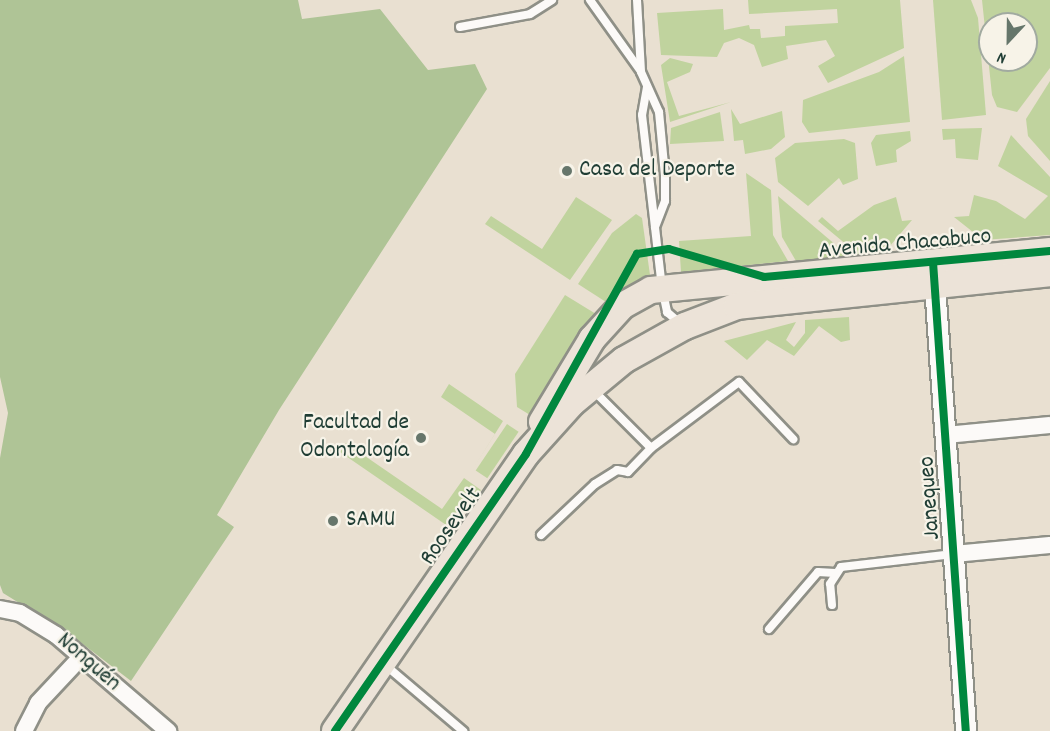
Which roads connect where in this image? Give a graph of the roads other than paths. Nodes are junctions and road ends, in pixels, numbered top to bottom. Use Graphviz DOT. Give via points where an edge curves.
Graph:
graph roads {
  1 [pos="552,0"];
  2 [pos="590,0"];
  3 [pos="637,0"];
  4 [pos="460,27"];
  5 [pos="641,72"];
  6 [pos="647,87"];
  7 [pos="655,227"];
  8 [pos="1050,251"];
  9 [pos="934,273"];
  10 [pos="1050,273"];
  11 [pos="671,309"];
  12 [pos="590,386"];
  13 [pos="1050,425"];
  14 [pos="946,435"];
  15 [pos="793,439"];
  16 [pos="651,448"];
  17 [pos="526,454"];
  18 [pos="541,536"];
  19 [pos="1050,545"];
  20 [pos="954,554"];
  21 [pos="835,573"];
  22 [pos="832,605"];
  23 [pos="0,609"];
  24 [pos="769,628"];
  25 [pos="81,657"];
  26 [pos="383,663"];
  27 [pos="24,731"];
  28 [pos="168,731"];
  29 [pos="335,731"];
  30 [pos="464,731"];
  31 [pos="966,731"];
  1 -- 4 [label="lane" via="530,14"];
  2 -- 5 [label="lane"];
  3 -- 5 [label="lane"];
  5 -- 6 [label="lane"];
  6 -- 7 [label="lane" via="642,115"];
  6 -- 7 [label="lane" via="659,112 665,175 665,201"];
  7 -- 11 [label="lane"];
  8 -- 9 [label="main road, Avenida Chacabuco"];
  9 -- 10 [label="main road, Avenida Chacabuco"];
  9 -- 11 [label="main road, Avenida Chacabuco"];
  9 -- 11 [label="main road, Avenida Chacabuco" via="758,303"];
  9 -- 14 [label="street, Janequeo"];
  11 -- 12 [label="main road, Roosevelt" via="641,349"];
  11 -- 17 [label="main road, Roosevelt" via="630,300 592,339"];
  12 -- 16 [label="lane"];
  12 -- 17 [label="main road, Roosevelt"];
  13 -- 14 [label="street"];
  14 -- 20 [label="street, Janequeo"];
  15 -- 16 [label="lane" via="739,382"];
  16 -- 18 [label="lane" via="628,472 617,470 595,484"];
  17 -- 26 [label="main road, Roosevelt"];
  19 -- 20 [label="street"];
  20 -- 21 [label="lane" via="852,563"];
  20 -- 31 [label="street, Janequeo"];
  21 -- 22 [label="lane" via="828,592"];
  21 -- 24 [label="lane" via="818,572"];
  23 -- 25 [label="street, Nonguén" via="36,621"];
  25 -- 27 [label="street" via="38,703"];
  25 -- 28 [label="street, Nonguén"];
  26 -- 29 [label="main road, Roosevelt"];
  26 -- 30 [label="lane"];
}
